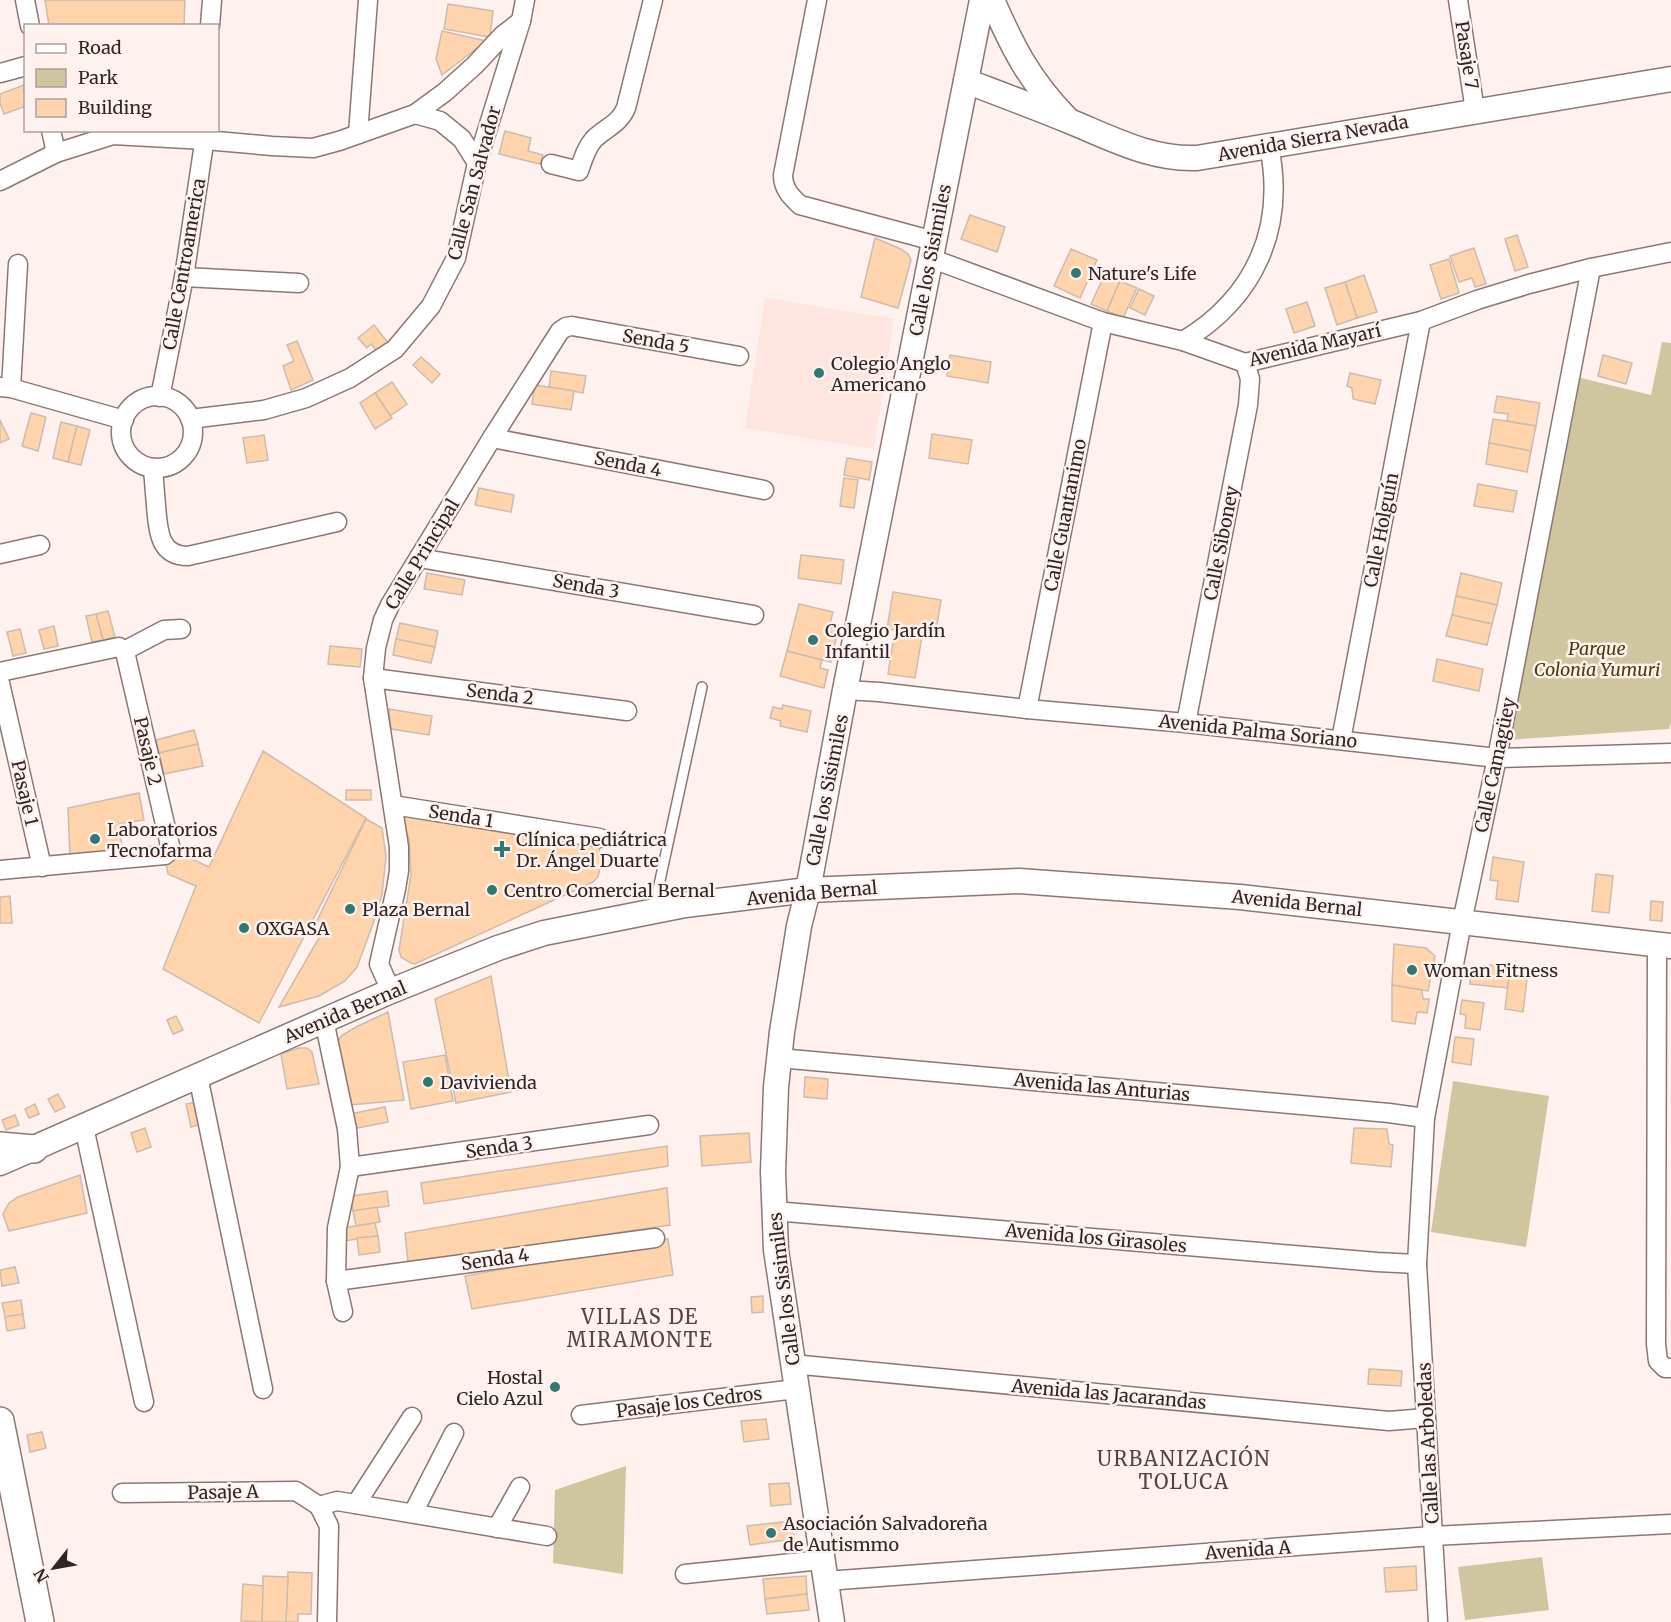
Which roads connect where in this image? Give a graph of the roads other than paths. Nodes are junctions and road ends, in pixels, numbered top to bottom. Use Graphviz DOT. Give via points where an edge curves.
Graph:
graph roads {
  1 [pos="25,0"];
  2 [pos="212,0"];
  3 [pos="368,0"];
  4 [pos="525,0"];
  5 [pos="653,0"];
  6 [pos="817,0"];
  7 [pos="982,0"];
  8 [pos="992,0"];
  9 [pos="1458,0"];
  10 [pos="521,21"];
  11 [pos="30,24"];
  12 [pos="210,24"];
  13 [pos="24,67"];
  14 [pos="0,73"];
  15 [pos="1671,79"];
  16 [pos="966,81"];
  17 [pos="1475,111"];
  18 [pos="415,114"];
  19 [pos="1070,121"];
  20 [pos="51,132"];
  21 [pos="358,134"];
  22 [pos="205,135"];
  23 [pos="1269,146"];
  24 [pos="56,153"];
  25 [pos="477,163"];
  26 [pos="551,164"];
  27 [pos="0,181"];
  28 [pos="932,250"];
  29 [pos="1671,252"];
  30 [pos="18,264"];
  31 [pos="1592,268"];
  32 [pos="184,277"];
  33 [pos="299,283"];
  34 [pos="1103,321"];
  35 [pos="1421,321"];
  36 [pos="572,326"];
  37 [pos="1183,341"];
  38 [pos="739,356"];
  39 [pos="1245,363"];
  40 [pos="6,387"];
  41 [pos="160,397"];
  42 [pos="190,419"];
  43 [pos="124,420"];
  44 [pos="492,438"];
  45 [pos="153,468"];
  46 [pos="764,490"];
  47 [pos="337,522"];
  48 [pos="40,545"];
  49 [pos="0,554"];
  50 [pos="419,558"];
  51 [pos="754,615"];
  52 [pos="181,629"];
  53 [pos="122,649"];
  54 [pos="0,672"];
  55 [pos="374,678"];
  56 [pos="0,683"];
  57 [pos="702,687"];
  58 [pos="845,690"];
  59 [pos="1027,708"];
  60 [pos="627,711"];
  61 [pos="1186,723"];
  62 [pos="1341,740"];
  63 [pos="1671,753"];
  64 [pos="1497,758"];
  65 [pos="393,805"];
  66 [pos="600,838"];
  67 [pos="42,867"];
  68 [pos="0,870"];
  69 [pos="808,890"];
  70 [pos="654,910"];
  71 [pos="1462,922"];
  72 [pos="1664,945"];
  73 [pos="391,991"];
  74 [pos="324,1020"];
  75 [pos="779,1058"];
  76 [pos="198,1076"];
  77 [pos="1425,1119"];
  78 [pos="649,1125"];
  79 [pos="84,1127"];
  80 [pos="0,1146"];
  81 [pos="34,1149"];
  82 [pos="0,1163"];
  83 [pos="350,1167"];
  84 [pos="774,1211"];
  85 [pos="655,1238"];
  86 [pos="1417,1263"];
  87 [pos="336,1281"];
  88 [pos="343,1312"];
  89 [pos="792,1364"];
  90 [pos="1671,1368"];
  91 [pos="263,1389"];
  92 [pos="796,1389"];
  93 [pos="144,1402"];
  94 [pos="581,1415"];
  95 [pos="412,1417"];
  96 [pos="1426,1418"];
  97 [pos="0,1421"];
  98 [pos="454,1433"];
  99 [pos="6,1483"];
  100 [pos="520,1487"];
  101 [pos="122,1493"];
  102 [pos="356,1504"];
  103 [pos="319,1506"];
  104 [pos="413,1513"];
  105 [pos="1671,1524"];
  106 [pos="497,1528"];
  107 [pos="547,1536"];
  108 [pos="1433,1536"];
  109 [pos="824,1570"];
  110 [pos="685,1574"];
  111 [pos="40,1622"];
  112 [pos="327,1622"];
  113 [pos="832,1622"];
  114 [pos="1438,1622"];
  1 -- 11 [label="street"];
  2 -- 12 [label="street"];
  3 -- 21 [label="street"];
  4 -- 10 [label="street, Calle San Salvador"];
  5 -- 26 [label="street" via="622,118 589,145 579,171"];
  6 -- 28 [label="street, Avenida Mayarí" via="783,183 800,205"];
  7 -- 16 [label="main road, Calle los Sisimiles"];
  8 -- 19 [label="main road" via="1021,61 1048,100"];
  9 -- 17 [label="street, Pasaje 7"];
  10 -- 18 [label="street"];
  10 -- 25 [label="street, Calle San Salvador"];
  13 -- 14 [label="street"];
  15 -- 17 [label="main road, Avenida Sierra Nevada"];
  16 -- 19 [label="main road, Avenida Sierra Nevada"];
  16 -- 28 [label="main road, Calle los Sisimiles"];
  17 -- 23 [label="main road, Avenida Sierra Nevada"];
  18 -- 21 [label="street"];
  18 -- 25 [label="street" via="441,121 462,139"];
  19 -- 23 [label="main road, Avenida Sierra Nevada" via="1127,146 1171,157 1197,158"];
  20 -- 24 [label="street"];
  21 -- 22 [label="street" via="312,148"];
  22 -- 24 [label="street" via="112,135"];
  22 -- 32 [label="street, Calle Centroamerica"];
  23 -- 37 [label="street" via="1274,177 1273,209 1261,255 1227,308"];
  24 -- 27 [label="street"];
  25 -- 42 [label="street, Calle San Salvador" via="456,258 431,306 395,349 350,378 306,398 264,410"];
  28 -- 34 [label="street, Avenida Mayarí"];
  28 -- 58 [label="main road, Calle los Sisimiles"];
  29 -- 31 [label="street, Avenida Mayarí"];
  30 -- 40 [label="street"];
  31 -- 35 [label="street, Avenida Mayarí" via="1518,287"];
  31 -- 64 [label="street, Calle Camagüey"];
  32 -- 33 [label="street"];
  32 -- 41 [label="street, Calle Centroamerica"];
  34 -- 37 [label="street, Avenida Mayarí"];
  34 -- 59 [label="street, Calle Guantanimo"];
  35 -- 39 [label="street, Avenida Mayarí"];
  35 -- 62 [label="street, Calle Holguín"];
  36 -- 38 [label="street, Senda 5"];
  36 -- 44 [label="street, Calle Principal" via="560,331"];
  37 -- 39 [label="street, Avenida Mayarí"];
  39 -- 61 [label="street, Calle Siboney" via="1250,379 1248,405"];
  40 -- 43 [label="street"];
  41 -- 42 [label="street" via="181,406"];
  41 -- 43 [label="street" via="138,402"];
  42 -- 45 [label="street" via="193,436 188,452 175,464"];
  43 -- 45 [label="street" via="124,446 142,465"];
  44 -- 46 [label="street, Senda 4"];
  44 -- 50 [label="street, Calle Principal"];
  45 -- 47 [label="street" via="160,537 169,549 182,556"];
  48 -- 49 [label="street"];
  50 -- 51 [label="street, Senda 3"];
  50 -- 55 [label="street, Calle Principal" via="383,620"];
  52 -- 53 [label="street" via="164,630"];
  53 -- 54 [label="street"];
  53 -- 67 [label="street, Pasaje 2" via="171,850 165,855"];
  55 -- 60 [label="street, Senda 2"];
  55 -- 65 [label="street, Calle Principal"];
  56 -- 67 [label="street, Pasaje 1"];
  57 -- 70 [label="lane"];
  58 -- 59 [label="street, Avenida Palma Soriano"];
  58 -- 69 [label="main road, Calle los Sisimiles"];
  59 -- 61 [label="street, Avenida Palma Soriano"];
  61 -- 62 [label="street, Avenida Palma Soriano"];
  62 -- 64 [label="street, Avenida Palma Soriano"];
  63 -- 64 [label="street, Avenida Palma Soriano"];
  64 -- 71 [label="street, Calle Camagüey"];
  65 -- 66 [label="street, Senda 1"];
  65 -- 73 [label="street, Calle Principal" via="399,871 379,964"];
  67 -- 68 [label="street"];
  69 -- 70 [label="main road, Avenida Bernal"];
  69 -- 71 [label="main road, Avenida Bernal" via="1019,881 1240,897"];
  69 -- 75 [label="main road, Calle los Sisimiles"];
  70 -- 73 [label="main road, Avenida Bernal" via="544,933"];
  71 -- 72 [label="main road, Avenida Bernal"];
  71 -- 77 [label="street, Calle Camagüey"];
  72 -- 90 [label="street" via="1656,1344 1658,1361"];
  73 -- 74 [label="main road, Avenida Bernal"];
  74 -- 76 [label="main road, Avenida Bernal"];
  74 -- 83 [label="street" via="347,1129"];
  75 -- 77 [label="street, Avenida las Anturias"];
  75 -- 84 [label="main road, Calle los Sisimiles" via="773,1144"];
  76 -- 79 [label="main road, Avenida Bernal"];
  76 -- 91 [label="street"];
  77 -- 86 [label="street, Calle Camagüey"];
  78 -- 83 [label="street, Senda 3"];
  79 -- 81 [label="main road, Avenida Bernal"];
  79 -- 93 [label="street"];
  80 -- 81 [label="main road"];
  81 -- 82 [label="main road, Avenida Bernal"];
  83 -- 87 [label="street" via="338,1228"];
  84 -- 86 [label="street, Avenida los Girasoles"];
  84 -- 89 [label="main road, Calle los Sisimiles"];
  85 -- 87 [label="street, Senda 4"];
  86 -- 96 [label="street, Calle las Arboledas"];
  87 -- 88 [label="street"];
  89 -- 92 [label="main road, Calle los Sisimiles"];
  89 -- 96 [label="street, Avenida las Jacarandas" via="1389,1421"];
  92 -- 94 [label="street, Pasaje los Cedros"];
  92 -- 109 [label="main road, Calle los Sisimiles"];
  95 -- 102 [label="street"];
  96 -- 108 [label="street, Calle las Arboledas"];
  97 -- 99 [label="main road"];
  98 -- 104 [label="street"];
  99 -- 111 [label="main road"];
  100 -- 106 [label="street"];
  101 -- 103 [label="street, Pasaje A" via="296,1491"];
  102 -- 103 [label="street" via="338,1501"];
  102 -- 104 [label="street"];
  103 -- 112 [label="street" via="329,1526"];
  104 -- 106 [label="street"];
  105 -- 108 [label="street, Avenida A"];
  106 -- 107 [label="street"];
  108 -- 109 [label="street, Avenida A"];
  108 -- 114 [label="street, Calle las Arboledas"];
  109 -- 110 [label="street, Avenida A"];
  109 -- 113 [label="main road, Calle los Sisimiles"];
}
